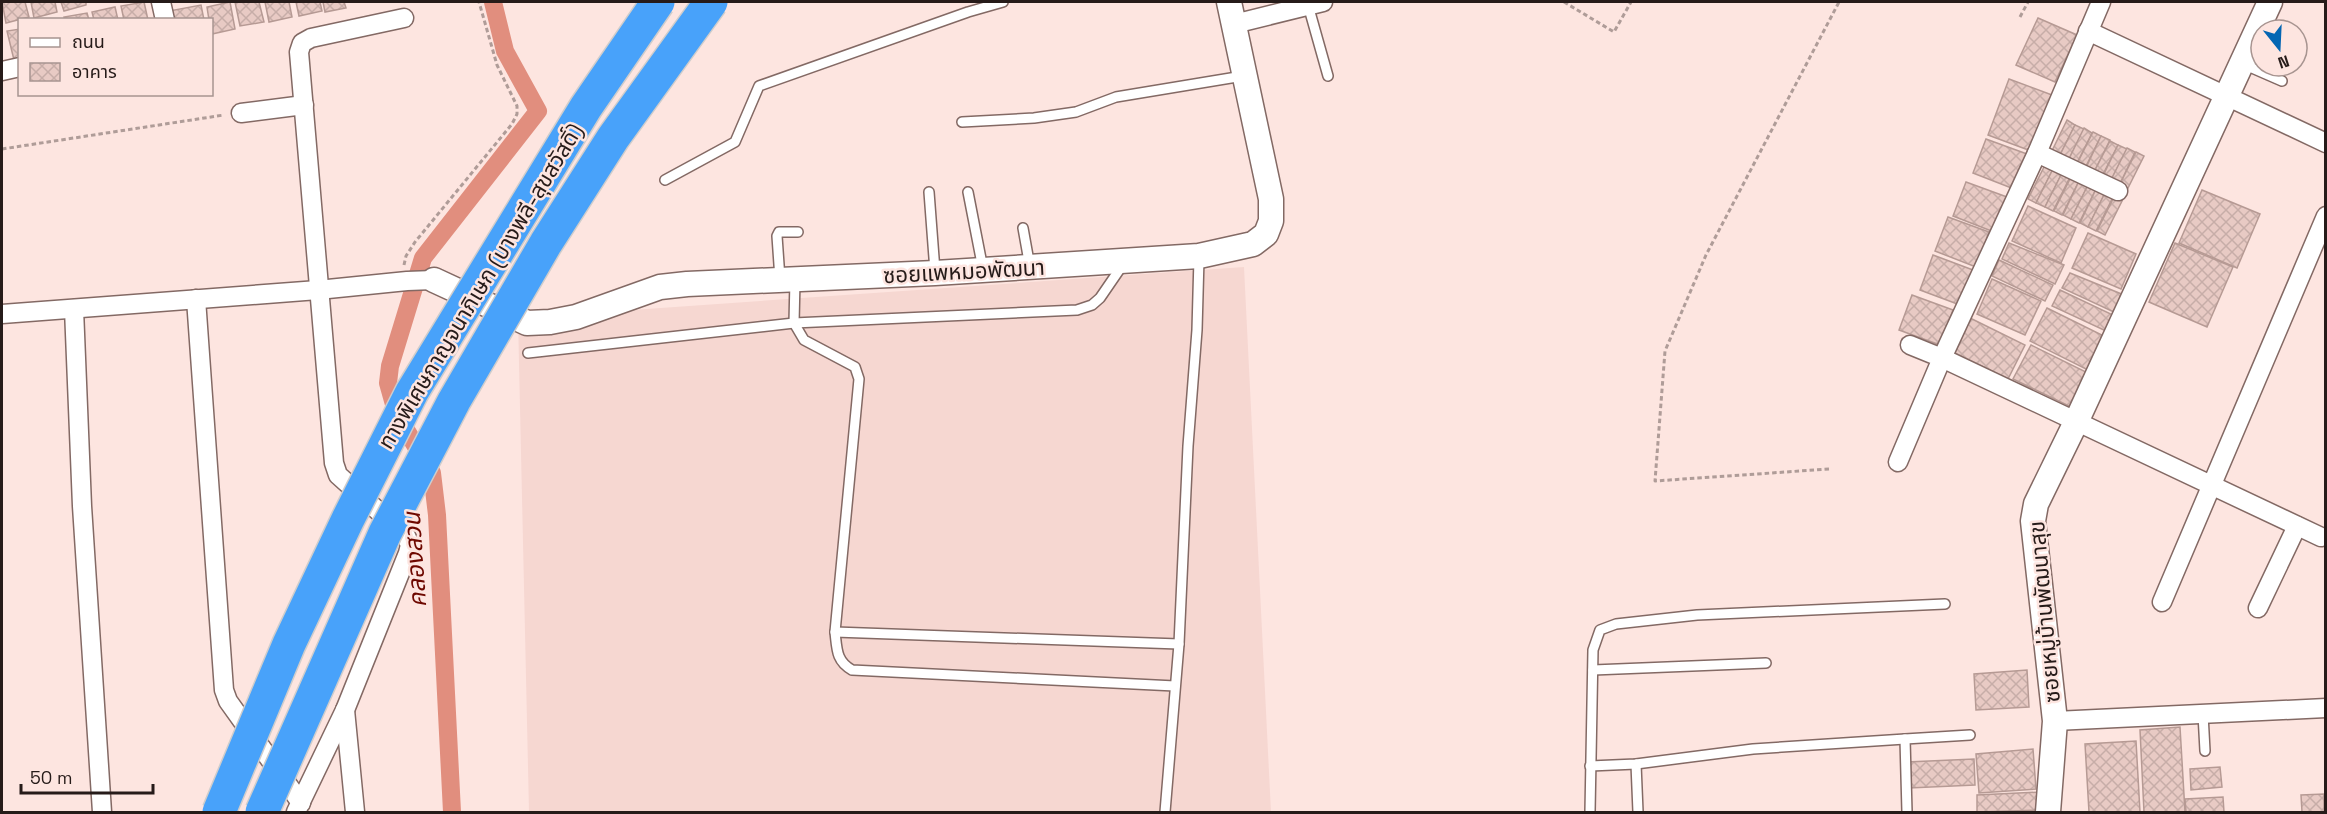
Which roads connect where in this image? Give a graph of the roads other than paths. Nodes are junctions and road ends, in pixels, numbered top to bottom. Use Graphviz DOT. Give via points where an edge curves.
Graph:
graph roads {
  1 [pos="658,2"];
  2 [pos="711,2"];
  3 [pos="1003,2"];
  4 [pos="2101,2"];
  5 [pos="2270,2"];
  6 [pos="1316,3"];
  7 [pos="1231,13"];
  8 [pos="404,18"];
  9 [pos="2088,31"];
  10 [pos="2241,63"];
  11 [pos="18,67"];
  12 [pos="2,71"];
  13 [pos="1245,76"];
  14 [pos="1328,76"];
  15 [pos="2282,81"];
  16 [pos="2226,95"];
  17 [pos="304,105"];
  18 [pos="241,112"];
  19 [pos="962,122"];
  20 [pos="2325,143"];
  21 [pos="2037,153"];
  22 [pos="665,180"];
  23 [pos="2118,191"];
  24 [pos="929,192"];
  25 [pos="968,192"];
  26 [pos="2325,216"];
  27 [pos="1023,228"];
  28 [pos="798,232"];
  29 [pos="1199,256"];
  30 [pos="1125,261"];
  31 [pos="1031,268"];
  32 [pos="983,270"];
  33 [pos="935,273"];
  34 [pos="434,280"];
  35 [pos="788,280"];
  36 [pos="318,290"];
  37 [pos="196,299"];
  38 [pos="74,309"];
  39 [pos="2,314"];
  40 [pos="794,323"];
  41 [pos="1910,345"];
  42 [pos="528,353"];
  43 [pos="1942,358"];
  44 [pos="2077,420"];
  45 [pos="1898,462"];
  46 [pos="2212,487"];
  47 [pos="2297,526"];
  48 [pos="2321,537"];
  49 [pos="2162,602"];
  50 [pos="1945,604"];
  51 [pos="2258,608"];
  52 [pos="835,632"];
  53 [pos="1179,644"];
  54 [pos="1766,663"];
  55 [pos="1593,670"];
  56 [pos="1175,686"];
  57 [pos="2325,708"];
  58 [pos="345,710"];
  59 [pos="2203,714"];
  60 [pos="2055,721"];
  61 [pos="1970,735"];
  62 [pos="1905,739"];
  63 [pos="2205,751"];
  64 [pos="1636,764"];
  65 [pos="1590,766"];
  66 [pos="299,808"];
  67 [pos="102,813"];
  68 [pos="219,813"];
  69 [pos="262,813"];
  70 [pos="355,813"];
  71 [pos="1165,813"];
  72 [pos="1590,813"];
  73 [pos="1638,813"];
  74 [pos="1907,813"];
  75 [pos="2048,813"];
  1 -- 68 [label="highway, ทางพิเศษกาญจนาภิเษก (บางพลี-สุขสวัสดิ์), bridge" via="586,107 412,392 289,644"];
  2 -- 69 [label="highway, ทางพิเศษกาญจนาภิเษก (บางพลี-สุขสวัสดิ์), bridge" via="606,148 454,401 385,533"];
  3 -- 22 [label="lane" via="759,86 735,142"];
  4 -- 9 [label="street"];
  5 -- 10 [label="street, ซอยหมู่บ้านพัฒนาสุข"];
  6 -- 7 [label="street"];
  6 -- 14 [label="lane"];
  7 -- 13 [label="street, ซอยแพหมอพัฒนา"];
  8 -- 17 [label="street" via="302,43 299,52"];
  9 -- 16 [label="street"];
  9 -- 21 [label="street"];
  10 -- 15 [label="lane"];
  10 -- 16 [label="street, ซอยหมู่บ้านพัฒนาสุข"];
  11 -- 12 [label="street"];
  13 -- 19 [label="lane" via="1116,97 1076,112"];
  13 -- 29 [label="street, ซอยแพหมอพัฒนา" via="1271,200 1271,221 1266,234 1253,244"];
  16 -- 20 [label="street"];
  16 -- 44 [label="street, ซอยหมู่บ้านพัฒนาสุข"];
  17 -- 18 [label="street"];
  17 -- 36 [label="street"];
  21 -- 23 [label="street"];
  21 -- 43 [label="street"];
  24 -- 33 [label="lane"];
  25 -- 32 [label="lane"];
  26 -- 46 [label="street"];
  27 -- 31 [label="lane"];
  28 -- 35 [label="lane" via="783,231 777,236"];
  29 -- 30 [label="street, ซอยแพหมอพัฒนา"];
  29 -- 53 [label="lane"];
  30 -- 31 [label="street, ซอยแพหมอพัฒนา"];
  30 -- 40 [label="lane" via="1100,298 1077,310"];
  31 -- 32 [label="street, ซอยแพหมอพัฒนา"];
  32 -- 33 [label="street, ซอยแพหมอพัฒนา"];
  33 -- 35 [label="street, ซอยแพหมอพัฒนา"];
  34 -- 35 [label="street, ซอยแพหมอพัฒนา" via="526,323 576,317 660,287"];
  34 -- 36 [label="street"];
  35 -- 40 [label="lane"];
  36 -- 37 [label="street"];
  36 -- 58 [label="street" via="332,451 338,476 406,536 410,545"];
  37 -- 38 [label="street"];
  37 -- 66 [label="street" via="225,690 228,701"];
  38 -- 39 [label="street"];
  38 -- 67 [label="street"];
  40 -- 42 [label="lane"];
  40 -- 52 [label="lane" via="804,340 855,367 859,379"];
  41 -- 43 [label="street"];
  43 -- 44 [label="street"];
  43 -- 45 [label="street"];
  44 -- 46 [label="street"];
  44 -- 60 [label="street, ซอยหมู่บ้านพัฒนาสุข" via="2036,504 2033,521"];
  46 -- 47 [label="street"];
  46 -- 49 [label="street"];
  47 -- 48 [label="street"];
  47 -- 51 [label="street"];
  50 -- 55 [label="lane" via="1697,615 1616,624 1600,630 1593,650"];
  52 -- 53 [label="lane"];
  52 -- 56 [label="lane" via="837,656 852,670"];
  53 -- 56 [label="lane"];
  54 -- 55 [label="lane"];
  55 -- 65 [label="lane"];
  56 -- 71 [label="lane"];
  57 -- 59 [label="street"];
  58 -- 66 [label="street"];
  58 -- 70 [label="street"];
  59 -- 60 [label="street"];
  59 -- 63 [label="lane"];
  60 -- 75 [label="street, ซอยหมู่บ้านพัฒนาสุข"];
  61 -- 62 [label="lane"];
  62 -- 64 [label="lane" via="1753,749"];
  62 -- 74 [label="lane"];
  64 -- 65 [label="lane"];
  64 -- 73 [label="lane"];
  65 -- 72 [label="lane"];
}
